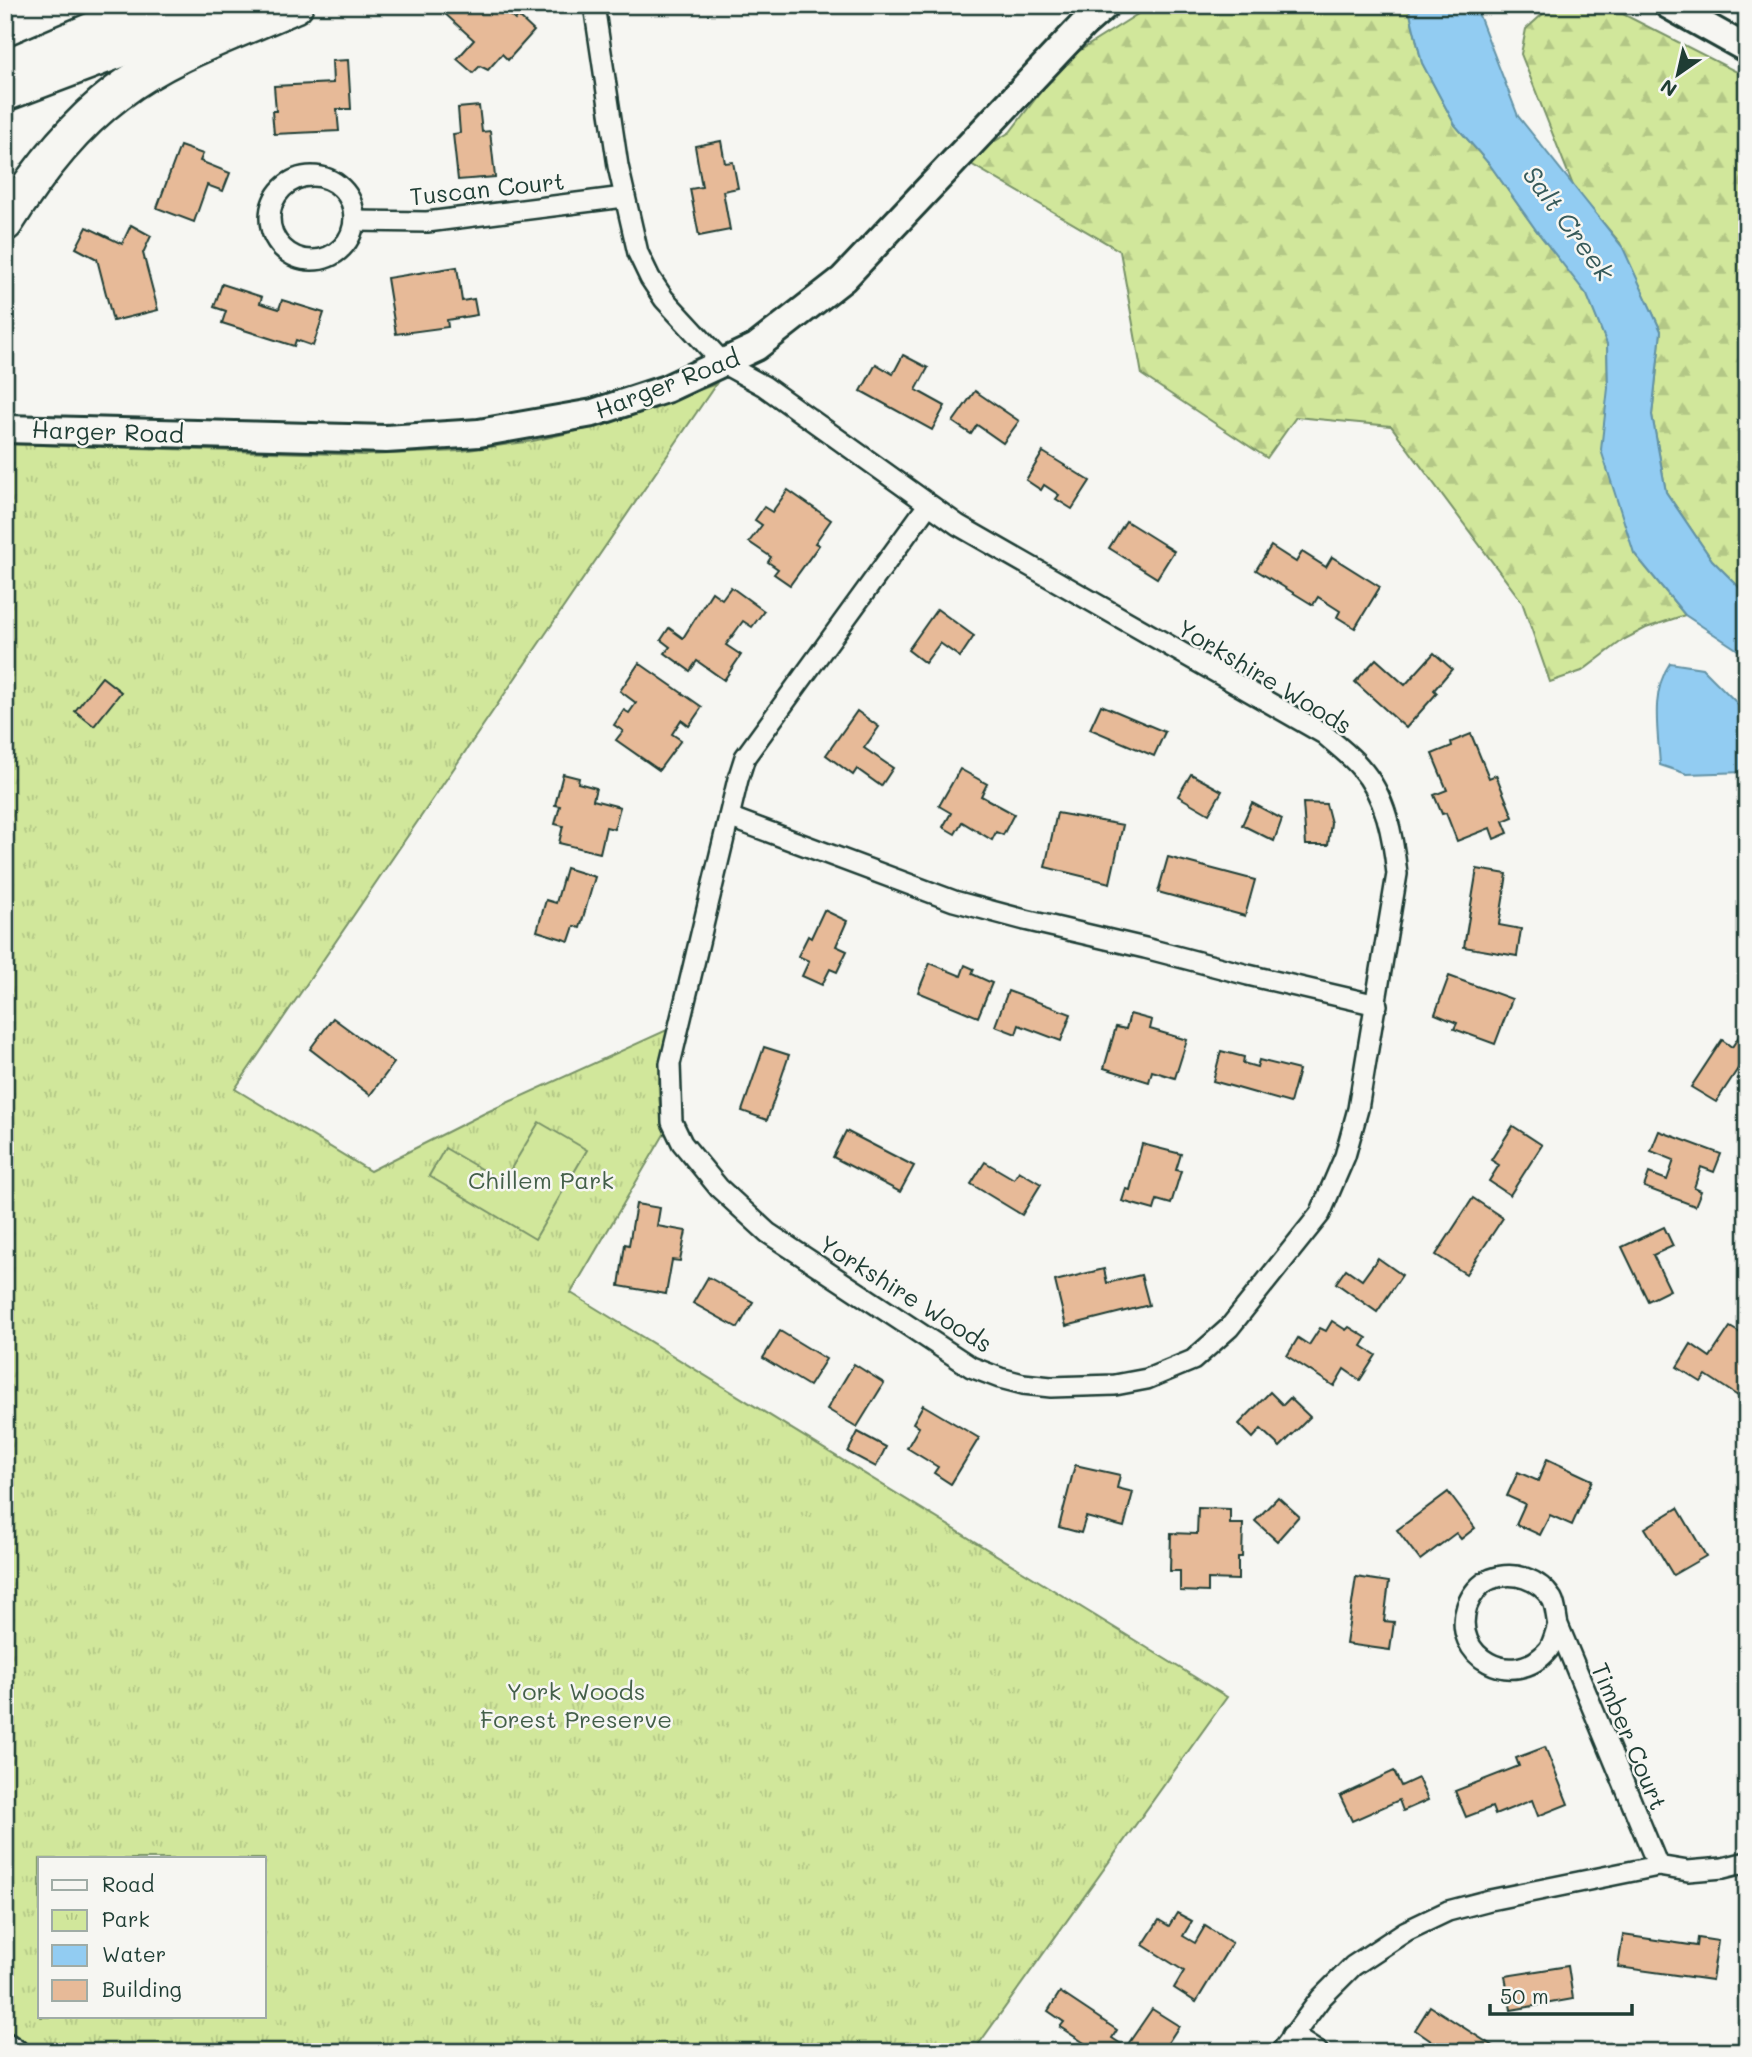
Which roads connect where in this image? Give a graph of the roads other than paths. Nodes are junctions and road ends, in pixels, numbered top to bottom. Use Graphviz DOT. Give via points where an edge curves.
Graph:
graph roads {
  1 [pos="152,5"];
  2 [pos="238,5"];
  3 [pos="295,5"];
  4 [pos="594,5"];
  5 [pos="1106,5"];
  6 [pos="1668,5"];
  7 [pos="1747,49"];
  8 [pos="5,68"];
  9 [pos="5,93"];
  10 [pos="624,197"];
  11 [pos="354,221"];
  12 [pos="5,223"];
  13 [pos="724,364"];
  14 [pos="5,429"];
  15 [pos="928,505"];
  16 [pos="729,817"];
  17 [pos="1377,1005"];
  18 [pos="1558,1625"];
  19 [pos="1747,1862"];
  20 [pos="1658,1866"];
  21 [pos="1287,2044"];
  22 [pos="5,2046"];
  23 [pos="14,2052"];
  24 [pos="1318,2052"];
  1 -- 8 [label="highway"];
  2 -- 9 [label="highway"];
  3 -- 12 [label="highway" via="167,62 117,92 65,141"];
  4 -- 10 [label="street, Yorkshire Woods"];
  5 -- 13 [label="street, Harger Road" via="843,279 756,347"];
  6 -- 7 [label="street"];
  10 -- 11 [label="street, Tuscan Court" via="428,222"];
  10 -- 13 [label="street, Yorkshire Woods" via="638,253 650,278 678,316"];
  11 -- 11 [label="street" via="346,193 322,177 308,176 282,189 270,215 271,228 285,250 310,260 335,254 351,234"];
  13 -- 14 [label="street, Harger Road" via="593,413 431,438"];
  13 -- 15 [label="street, Yorkshire Woods" via="764,386"];
  15 -- 16 [label="street, Yorkshire Woods" via="745,757"];
  15 -- 17 [label="street, Yorkshire Woods" via="1324,734 1362,769 1386,813 1397,874"];
  16 -- 17 [label="street" via="954,901"];
  16 -- 17 [label="street, Yorkshire Woods" via="670,1063 672,1122 682,1143 719,1188 768,1233 971,1367 1000,1378 1051,1387 1147,1379 1193,1360 1229,1328 1320,1214 1345,1156 1358,1109"];
  18 -- 18 [label="street, Timber Court" via="1550,1648 1531,1665 1507,1669 1484,1661 1468,1643 1463,1619 1471,1595 1490,1579 1514,1574 1537,1583 1553,1601"];
  18 -- 20 [label="street, Timber Court"];
  19 -- 20 [label="street" via="1688,1871"];
  20 -- 21 [label="street" via="1490,1900 1427,1920 1353,1966 1321,1998"];
  21 -- 24 [label="street"];
  22 -- 23 [label="street"];
}
